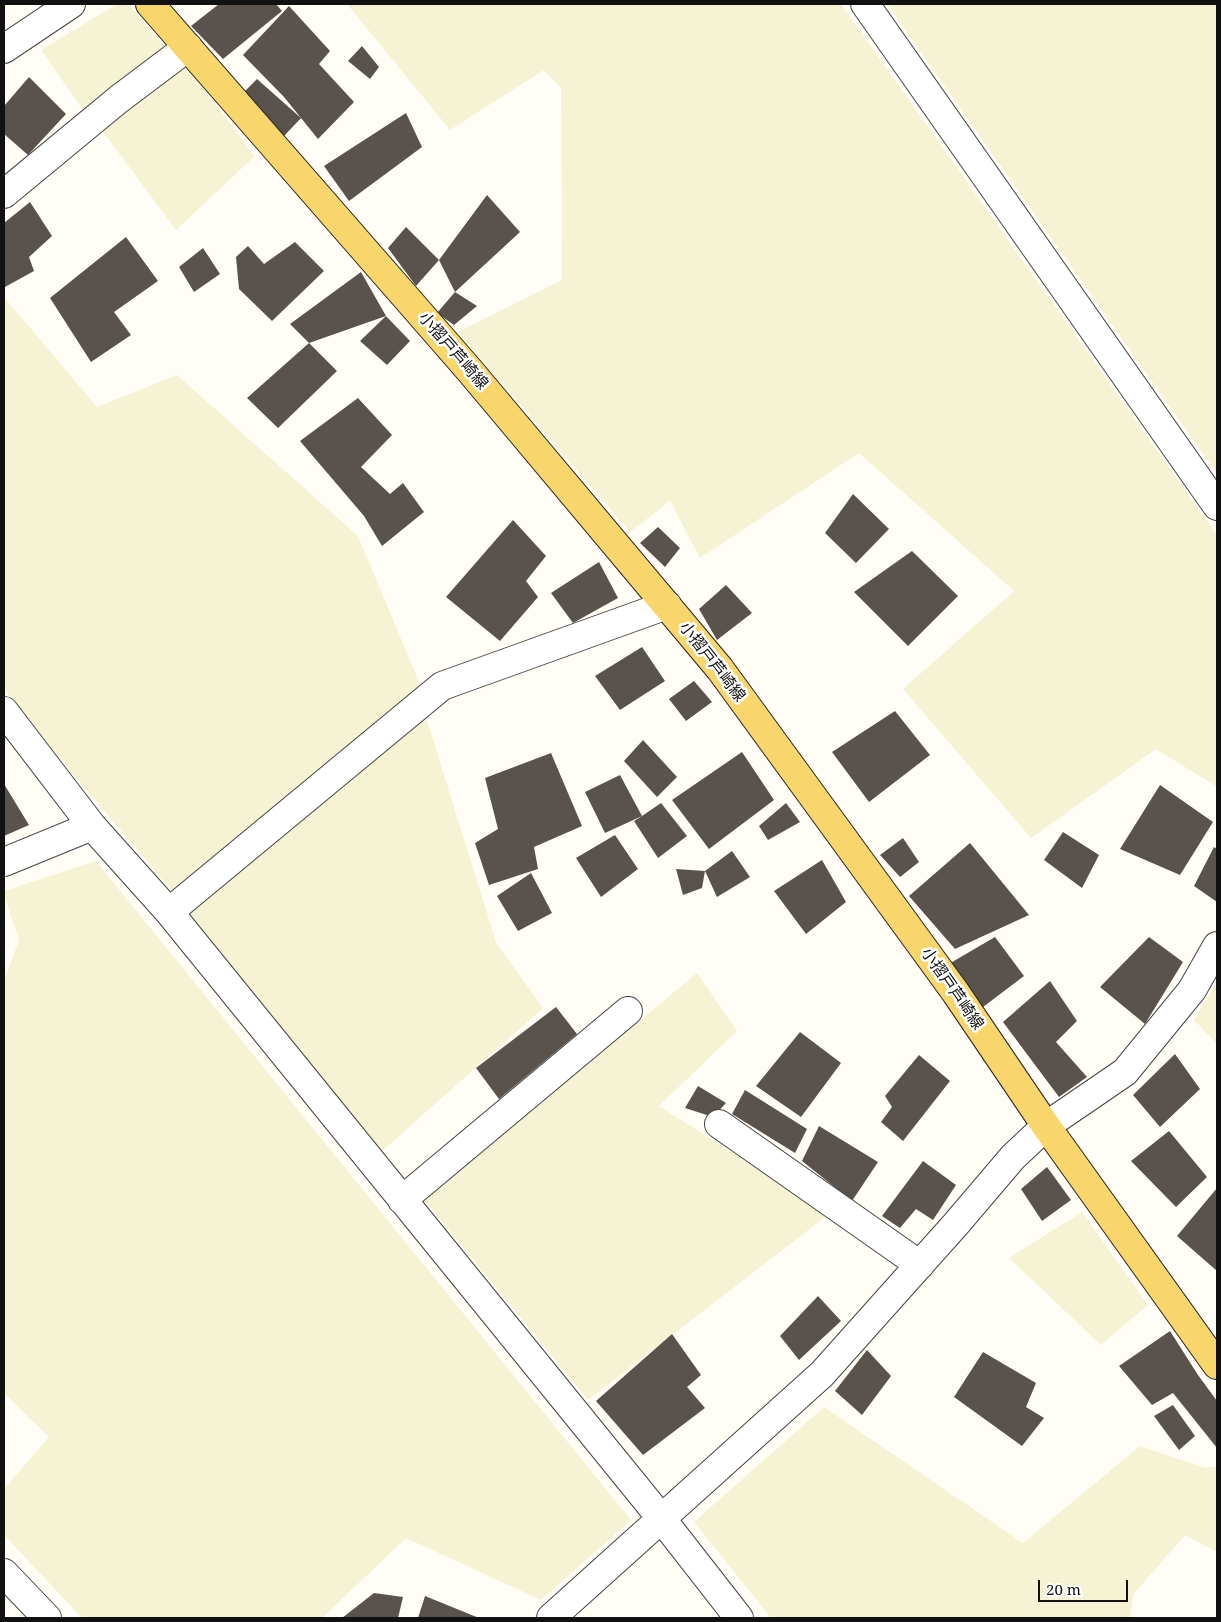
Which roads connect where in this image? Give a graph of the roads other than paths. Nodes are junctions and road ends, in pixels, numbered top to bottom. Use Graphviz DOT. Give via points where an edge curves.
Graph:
graph roads {
  1 [pos="71,4"];
  2 [pos="150,4"];
  3 [pos="865,4"];
  4 [pos="188,47"];
  5 [pos="4,49"];
  6 [pos="4,194"];
  7 [pos="1217,506"];
  8 [pos="667,605"];
  9 [pos="4,711"];
  10 [pos="92,826"];
  11 [pos="4,862"];
  12 [pos="169,912"];
  13 [pos="1217,946"];
  14 [pos="628,1011"];
  15 [pos="719,1124"];
  16 [pos="1046,1126"];
  17 [pos="402,1200"];
  18 [pos="920,1265"];
  19 [pos="1217,1365"];
  20 [pos="661,1518"];
  21 [pos="4,1573"];
  22 [pos="47,1618"];
  23 [pos="551,1618"];
  24 [pos="739,1618"];
  1 -- 5 [label="street"];
  2 -- 4 [label="main road, 小摺戸芦崎線"];
  3 -- 7 [label="street"];
  4 -- 6 [label="street"];
  4 -- 8 [label="main road, 小摺戸芦崎線" via="471,372"];
  8 -- 12 [label="street" via="442,686"];
  8 -- 16 [label="main road, 小摺戸芦崎線" via="720,669 887,898"];
  9 -- 10 [label="street"];
  10 -- 11 [label="street"];
  10 -- 12 [label="street"];
  12 -- 17 [label="street"];
  13 -- 16 [label="street" via="1192,990 1125,1072"];
  14 -- 17 [label="street"];
  15 -- 18 [label="street"];
  16 -- 18 [label="street" via="1013,1157"];
  16 -- 19 [label="main road, 小摺戸芦崎線"];
  17 -- 20 [label="street"];
  18 -- 20 [label="street" via="822,1374"];
  20 -- 23 [label="street"];
  20 -- 24 [label="street"];
  21 -- 22 [label="street"];
}
